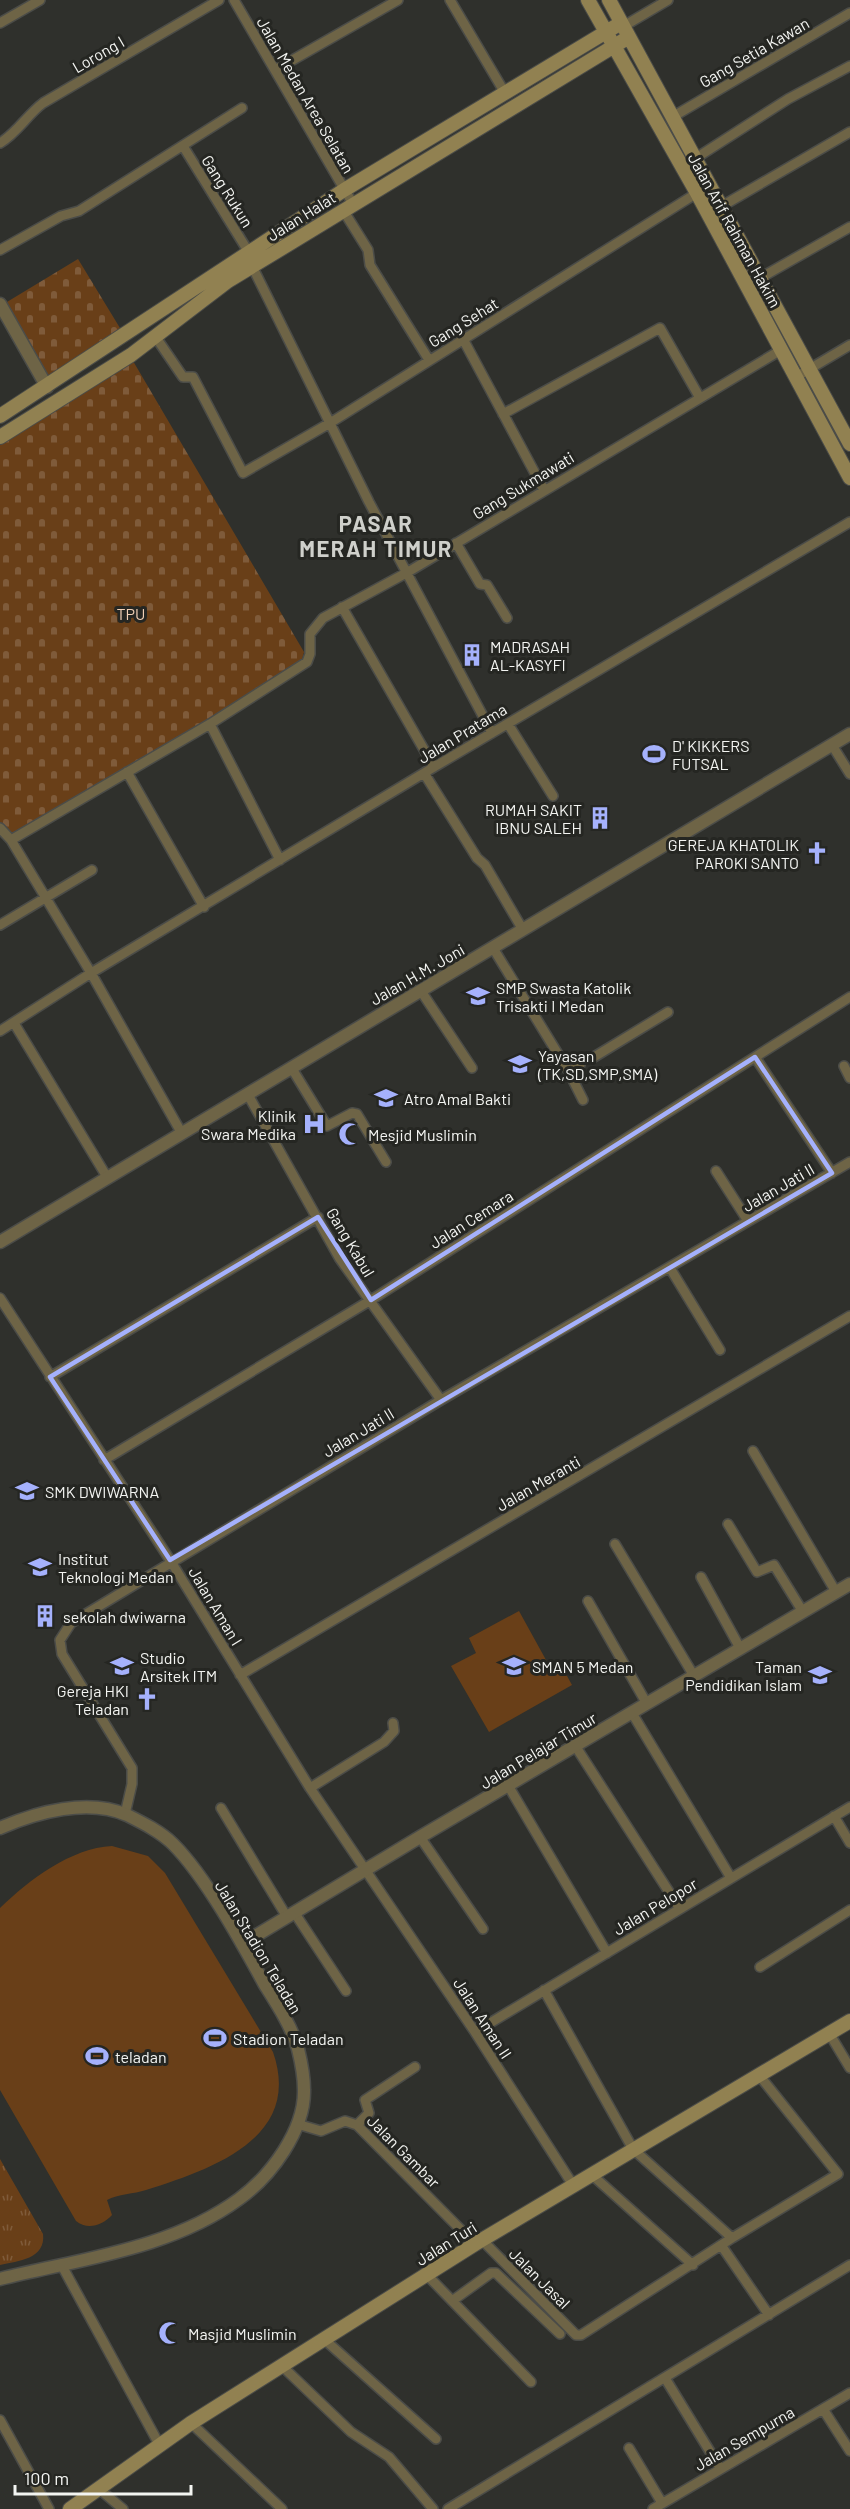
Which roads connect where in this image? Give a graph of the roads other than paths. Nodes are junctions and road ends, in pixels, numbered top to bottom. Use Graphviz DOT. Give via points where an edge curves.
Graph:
graph roads {
  1 [pos="40,0"];
  2 [pos="219,0"];
  3 [pos="235,0"];
  4 [pos="399,0"];
  5 [pos="450,0"];
  6 [pos="588,0"];
  7 [pos="609,0"];
  8 [pos="668,0"];
  9 [pos="850,13"];
  10 [pos="0,23"];
  11 [pos="626,28"];
  12 [pos="606,32"];
  13 [pos="614,46"];
  14 [pos="850,66"];
  15 [pos="275,70"];
  16 [pos="506,93"];
  17 [pos="242,108"];
  18 [pos="674,116"];
  19 [pos="850,132"];
  20 [pos="0,143"];
  21 [pos="183,146"];
  22 [pos="696,158"];
  23 [pos="344,190"];
  24 [pos="697,193"];
  25 [pos="722,206"];
  26 [pos="348,207"];
  27 [pos="850,226"];
  28 [pos="0,250"];
  29 [pos="248,251"];
  30 [pos="252,266"];
  31 [pos="760,278"];
  32 [pos="0,304"];
  33 [pos="155,336"];
  34 [pos="463,339"];
  35 [pos="850,345"];
  36 [pos="781,350"];
  37 [pos="429,360"];
  38 [pos="810,370"];
  39 [pos="796,377"];
  40 [pos="47,387"];
  41 [pos="700,398"];
  42 [pos="58,403"];
  43 [pos="503,414"];
  44 [pos="0,416"];
  45 [pos="330,423"];
  46 [pos="0,437"];
  47 [pos="850,444"];
  48 [pos="850,478"];
  49 [pos="544,490"];
  50 [pos="850,522"];
  51 [pos="456,543"];
  52 [pos="408,572"];
  53 [pos="342,607"];
  54 [pos="507,618"];
  55 [pos="210,723"];
  56 [pos="508,723"];
  57 [pos="492,733"];
  58 [pos="850,734"];
  59 [pos="832,745"];
  60 [pos="434,767"];
  61 [pos="127,772"];
  62 [pos="424,773"];
  63 [pos="850,774"];
  64 [pos="553,796"];
  65 [pos="0,828"];
  66 [pos="11,840"];
  67 [pos="280,860"];
  68 [pos="92,870"];
  69 [pos="44,897"];
  70 [pos="204,907"];
  71 [pos="0,925"];
  72 [pos="523,930"];
  73 [pos="493,948"];
  74 [pos="91,973"];
  75 [pos="420,991"];
  76 [pos="850,997"];
  77 [pos="668,1012"];
  78 [pos="14,1023"];
  79 [pos="0,1031"];
  80 [pos="594,1057"];
  81 [pos="755,1057"];
  82 [pos="580,1065"];
  83 [pos="844,1066"];
  84 [pos="291,1067"];
  85 [pos="472,1068"];
  86 [pos="569,1072"];
  87 [pos="850,1078"];
  88 [pos="247,1093"];
  89 [pos="583,1100"];
  90 [pos="181,1132"];
  91 [pos="386,1162"];
  92 [pos="850,1162"];
  93 [pos="716,1171"];
  94 [pos="832,1173"];
  95 [pos="107,1178"];
  96 [pos="318,1217"];
  97 [pos="748,1221"];
  98 [pos="0,1242"];
  99 [pos="670,1268"];
  100 [pos="0,1298"];
  101 [pos="370,1300"];
  102 [pos="850,1316"];
  103 [pos="720,1350"];
  104 [pos="50,1377"];
  105 [pos="441,1400"];
  106 [pos="753,1451"];
  107 [pos="104,1460"];
  108 [pos="728,1524"];
  109 [pos="615,1544"];
  110 [pos="171,1560"];
  111 [pos="702,1577"];
  112 [pos="850,1584"];
  113 [pos="836,1592"];
  114 [pos="588,1601"];
  115 [pos="802,1612"];
  116 [pos="740,1648"];
  117 [pos="240,1675"];
  118 [pos="694,1676"];
  119 [pos="648,1704"];
  120 [pos="632,1713"];
  121 [pos="393,1723"];
  122 [pos="576,1747"];
  123 [pos="509,1786"];
  124 [pos="310,1788"];
  125 [pos="850,1807"];
  126 [pos="221,1808"];
  127 [pos="125,1814"];
  128 [pos="834,1816"];
  129 [pos="0,1828"];
  130 [pos="420,1837"];
  131 [pos="850,1843"];
  132 [pos="365,1870"];
  133 [pos="731,1878"];
  134 [pos="680,1909"];
  135 [pos="850,1910"];
  136 [pos="290,1915"];
  137 [pos="483,1929"];
  138 [pos="242,1944"];
  139 [pos="607,1953"];
  140 [pos="760,1967"];
  141 [pos="544,1990"];
  142 [pos="346,1991"];
  143 [pos="850,2021"];
  144 [pos="475,2032"];
  145 [pos="829,2033"];
  146 [pos="415,2067"];
  147 [pos="850,2068"];
  148 [pos="759,2075"];
  149 [pos="297,2124"];
  150 [pos="357,2125"];
  151 [pos="633,2149"];
  152 [pos="591,2174"];
  153 [pos="573,2185"];
  154 [pos="732,2238"];
  155 [pos="479,2242"];
  156 [pos="721,2245"];
  157 [pos="61,2264"];
  158 [pos="693,2265"];
  159 [pos="850,2265"];
  160 [pos="428,2275"];
  161 [pos="0,2279"];
  162 [pos="452,2301"];
  163 [pos="769,2315"];
  164 [pos="560,2334"];
  165 [pos="325,2340"];
  166 [pos="282,2366"];
  167 [pos="665,2378"];
  168 [pos="531,2382"];
  169 [pos="850,2393"];
  170 [pos="824,2409"];
  171 [pos="0,2420"];
  172 [pos="191,2423"];
  173 [pos="436,2439"];
  174 [pos="159,2444"];
  175 [pos="629,2448"];
  176 [pos="850,2451"];
  177 [pos="720,2468"];
  178 [pos="98,2488"];
  179 [pos="662,2503"];
  180 [pos="49,2509"];
  181 [pos="70,2509"];
  182 [pos="123,2509"];
  183 [pos="282,2509"];
  184 [pos="433,2509"];
  185 [pos="448,2509"];
  186 [pos="653,2509"];
  1 -- 10 [label="street"];
  2 -- 20 [label="street, Lorong I" via="43,103"];
  3 -- 15 [label="street, Jalan Medan Area Selatan"];
  4 -- 15 [label="street"];
  5 -- 16 [label="street"];
  6 -- 12 [label="main road, Jalan Arif Rahman Hakim"];
  7 -- 11 [label="main road, Jalan Arif Rahman Hakim"];
  8 -- 11 [label="street"];
  9 -- 18 [label="street, Gang Setia Kawan"];
  11 -- 12 [label="main road, Jalan Halat"];
  11 -- 13 [label="main road, Jalan Halat"];
  11 -- 18 [label="main road, Jalan Arif Rahman Hakim"];
  12 -- 13 [label="main road, Jalan Arif Rahman Hakim"];
  12 -- 16 [label="main road, Jalan Halat"];
  13 -- 24 [label="main road, Jalan Arif Rahman Hakim"];
  13 -- 26 [label="main road, Jalan Halat"];
  14 -- 22 [label="street" via="788,99"];
  15 -- 23 [label="street, Jalan Medan Area Selatan"];
  16 -- 23 [label="main road, Jalan Halat"];
  17 -- 21 [label="street"];
  18 -- 22 [label="main road, Jalan Arif Rahman Hakim"];
  19 -- 25 [label="street"];
  21 -- 28 [label="street" via="80,211 61,216"];
  21 -- 29 [label="street, Gang Rukun"];
  22 -- 25 [label="main road, Jalan Arif Rahman Hakim"];
  23 -- 26 [label="street, Jalan Medan Area Selatan"];
  23 -- 29 [label="main road, Jalan Halat"];
  24 -- 34 [label="street, Gang Sehat"];
  24 -- 36 [label="main road, Jalan Arif Rahman Hakim"];
  25 -- 31 [label="main road, Jalan Arif Rahman Hakim"];
  26 -- 30 [label="main road, Jalan Halat"];
  26 -- 37 [label="street, Jalan Medan Area Selatan" via="369,250 370,264"];
  27 -- 31 [label="street"];
  29 -- 40 [label="main road, Jalan Halat"];
  30 -- 33 [label="main road, Jalan Halat"];
  30 -- 45 [label="street"];
  31 -- 38 [label="main road, Jalan Arif Rahman Hakim"];
  32 -- 40 [label="street"];
  33 -- 42 [label="main road, Jalan Halat"];
  33 -- 45 [label="street, Gang Sehat" via="183,377 193,377 243,473"];
  34 -- 37 [label="street, Gang Sehat"];
  34 -- 43 [label="street"];
  35 -- 38 [label="street"];
  36 -- 39 [label="main road, Jalan Arif Rahman Hakim"];
  36 -- 41 [label="street, Gang Sukmawati"];
  37 -- 45 [label="street, Gang Sehat"];
  38 -- 39 [label="street"];
  38 -- 47 [label="main road, Jalan Arif Rahman Hakim"];
  39 -- 48 [label="main road, Jalan Arif Rahman Hakim"];
  40 -- 42 [label="street"];
  40 -- 44 [label="main road, Jalan Halat"];
  41 -- 43 [label="street" via="660,328"];
  41 -- 49 [label="street, Gang Sukmawati"];
  42 -- 46 [label="main road, Jalan Halat"];
  43 -- 49 [label="street"];
  45 -- 52 [label="street"];
  49 -- 51 [label="street, Gang Sukmawati"];
  50 -- 56 [label="street, Jalan Pratama"];
  51 -- 52 [label="street, Gang Sukmawati"];
  51 -- 54 [label="street" via="480,584 487,585"];
  52 -- 53 [label="street, Gang Sukmawati"];
  52 -- 57 [label="street"];
  53 -- 55 [label="street, Gang Sukmawati" via="313,626 307,662"];
  53 -- 60 [label="street"];
  55 -- 61 [label="street"];
  55 -- 67 [label="street"];
  56 -- 57 [label="street, Jalan Pratama"];
  56 -- 64 [label="street"];
  57 -- 60 [label="street, Jalan Pratama"];
  58 -- 59 [label="street, Jalan H.M. Joni"];
  59 -- 63 [label="street"];
  59 -- 72 [label="street, Jalan H.M. Joni"];
  60 -- 62 [label="street, Jalan Pratama"];
  61 -- 66 [label="street"];
  61 -- 70 [label="street"];
  62 -- 67 [label="street, Jalan Pratama"];
  62 -- 72 [label="street"];
  65 -- 66 [label="street"];
  66 -- 69 [label="street"];
  67 -- 70 [label="street, Jalan Pratama"];
  68 -- 69 [label="street"];
  69 -- 71 [label="street"];
  69 -- 74 [label="street"];
  70 -- 74 [label="street, Jalan Pratama"];
  72 -- 73 [label="street, Jalan H.M. Joni"];
  73 -- 75 [label="street, Jalan H.M. Joni"];
  73 -- 86 [label="street"];
  74 -- 78 [label="street"];
  74 -- 90 [label="street"];
  75 -- 84 [label="street, Jalan H.M. Joni"];
  75 -- 85 [label="street"];
  76 -- 81 [label="street, Jalan Cemara"];
  77 -- 80 [label="street"];
  78 -- 79 [label="street"];
  78 -- 95 [label="street"];
  81 -- 94 [label="street"];
  81 -- 101 [label="street, Jalan Cemara"];
  82 -- 86 [label="street"];
  83 -- 87 [label="street"];
  84 -- 88 [label="street, Jalan H.M. Joni"];
  84 -- 91 [label="street" via="327,1126 357,1114"];
  86 -- 89 [label="street"];
  88 -- 90 [label="street, Jalan H.M. Joni"];
  88 -- 96 [label="street, Gang Kabul"];
  90 -- 95 [label="street, Jalan H.M. Joni"];
  92 -- 94 [label="street, Jalan Jati II"];
  93 -- 97 [label="street"];
  94 -- 97 [label="street, Jalan Jati II"];
  95 -- 98 [label="street, Jalan H.M. Joni"];
  96 -- 101 [label="street, Gang Kabul" via="340,1259"];
  96 -- 104 [label="street"];
  97 -- 99 [label="street, Jalan Jati II"];
  99 -- 103 [label="street"];
  99 -- 105 [label="street, Jalan Jati II"];
  100 -- 104 [label="street, Jalan Aman I"];
  101 -- 105 [label="street, Gang Kabul"];
  101 -- 107 [label="street, Jalan Cemara"];
  102 -- 117 [label="street, Jalan Meranti"];
  104 -- 107 [label="street, Jalan Aman I"];
  105 -- 110 [label="street, Jalan Jati II"];
  106 -- 113 [label="street"];
  107 -- 110 [label="street, Jalan Aman I"];
  108 -- 115 [label="street" via="757,1572 774,1565"];
  109 -- 118 [label="street"];
  110 -- 117 [label="street, Jalan Aman I"];
  110 -- 127 [label="street, Jalan Jati II" via="71,1623 60,1640 62,1654 132,1768"];
  111 -- 116 [label="street"];
  112 -- 113 [label="street, Jalan Pelajar Timur"];
  113 -- 115 [label="street, Jalan Pelajar Timur"];
  114 -- 119 [label="street"];
  115 -- 116 [label="street, Jalan Pelajar Timur"];
  116 -- 118 [label="street, Jalan Pelajar Timur"];
  117 -- 124 [label="street, Jalan Aman I"];
  118 -- 119 [label="street, Jalan Pelajar Timur"];
  119 -- 120 [label="street, Jalan Pelajar Timur"];
  120 -- 122 [label="street, Jalan Pelajar Timur"];
  120 -- 133 [label="street"];
  121 -- 124 [label="street" via="394,1731 384,1742"];
  122 -- 123 [label="street, Jalan Pelajar Timur"];
  122 -- 134 [label="street"];
  123 -- 130 [label="street, Jalan Pelajar Timur"];
  123 -- 139 [label="street"];
  124 -- 132 [label="street, Jalan Aman I"];
  125 -- 128 [label="street, Jalan Pelopor"];
  126 -- 136 [label="street"];
  127 -- 129 [label="street, Jalan Stadion Teladan" via="94,1808 59,1809"];
  127 -- 138 [label="street, Jalan Stadion Teladan" via="173,1844"];
  128 -- 131 [label="street"];
  128 -- 133 [label="street, Jalan Pelopor"];
  130 -- 132 [label="street, Jalan Pelajar Timur"];
  130 -- 137 [label="street"];
  132 -- 136 [label="street, Jalan Pelajar Timur"];
  132 -- 144 [label="street, Jalan Aman II"];
  133 -- 134 [label="street, Jalan Pelopor"];
  134 -- 139 [label="street, Jalan Pelopor"];
  135 -- 140 [label="street"];
  136 -- 138 [label="street, Jalan Pelajar Timur"];
  136 -- 142 [label="street"];
  138 -- 149 [label="street, Jalan Stadion Teladan" via="298,2048 304,2091"];
  139 -- 141 [label="street, Jalan Pelopor"];
  141 -- 144 [label="street, Jalan Pelopor"];
  141 -- 151 [label="street"];
  143 -- 145 [label="main road, Jalan Turi"];
  144 -- 153 [label="street, Jalan Aman II"];
  145 -- 147 [label="street"];
  145 -- 148 [label="main road, Jalan Turi"];
  146 -- 150 [label="street" via="365,2100 369,2113"];
  148 -- 151 [label="main road, Jalan Turi"];
  148 -- 154 [label="street" via="838,2174"];
  149 -- 150 [label="street, Jalan Gambar" via="321,2131 348,2121"];
  149 -- 157 [label="street, Jalan Stadion Teladan" via="274,2165 240,2198 201,2224 157,2241"];
  150 -- 155 [label="street, Jalan Gambar"];
  151 -- 152 [label="main road, Jalan Turi"];
  151 -- 154 [label="street"];
  152 -- 153 [label="main road, Jalan Turi"];
  152 -- 158 [label="street"];
  153 -- 155 [label="main road, Jalan Turi"];
  154 -- 156 [label="street"];
  155 -- 158 [label="street, Jalan Jasal" via="577,2336"];
  155 -- 160 [label="main road, Jalan Turi"];
  156 -- 158 [label="street"];
  156 -- 163 [label="street"];
  157 -- 161 [label="street, Jalan Stadion Teladan"];
  157 -- 174 [label="street"];
  159 -- 163 [label="street"];
  160 -- 162 [label="street"];
  160 -- 165 [label="main road, Jalan Turi"];
  162 -- 164 [label="street" via="496,2273"];
  162 -- 168 [label="street"];
  163 -- 167 [label="street"];
  165 -- 166 [label="main road, Jalan Turi"];
  165 -- 173 [label="street"];
  166 -- 172 [label="main road, Jalan Turi"];
  166 -- 184 [label="street" via="351,2432 390,2457"];
  167 -- 177 [label="street"];
  167 -- 185 [label="street"];
  169 -- 170 [label="street, Jalan Sempurna"];
  170 -- 176 [label="street"];
  170 -- 177 [label="street, Jalan Sempurna"];
  171 -- 180 [label="street"];
  172 -- 174 [label="main road, Jalan Turi"];
  172 -- 183 [label="street"];
  174 -- 178 [label="main road, Jalan Turi"];
  175 -- 179 [label="street"];
  177 -- 179 [label="street, Jalan Sempurna"];
  178 -- 181 [label="main road, Jalan Turi"];
  178 -- 182 [label="street"];
  179 -- 186 [label="street, Jalan Sempurna"];
}
